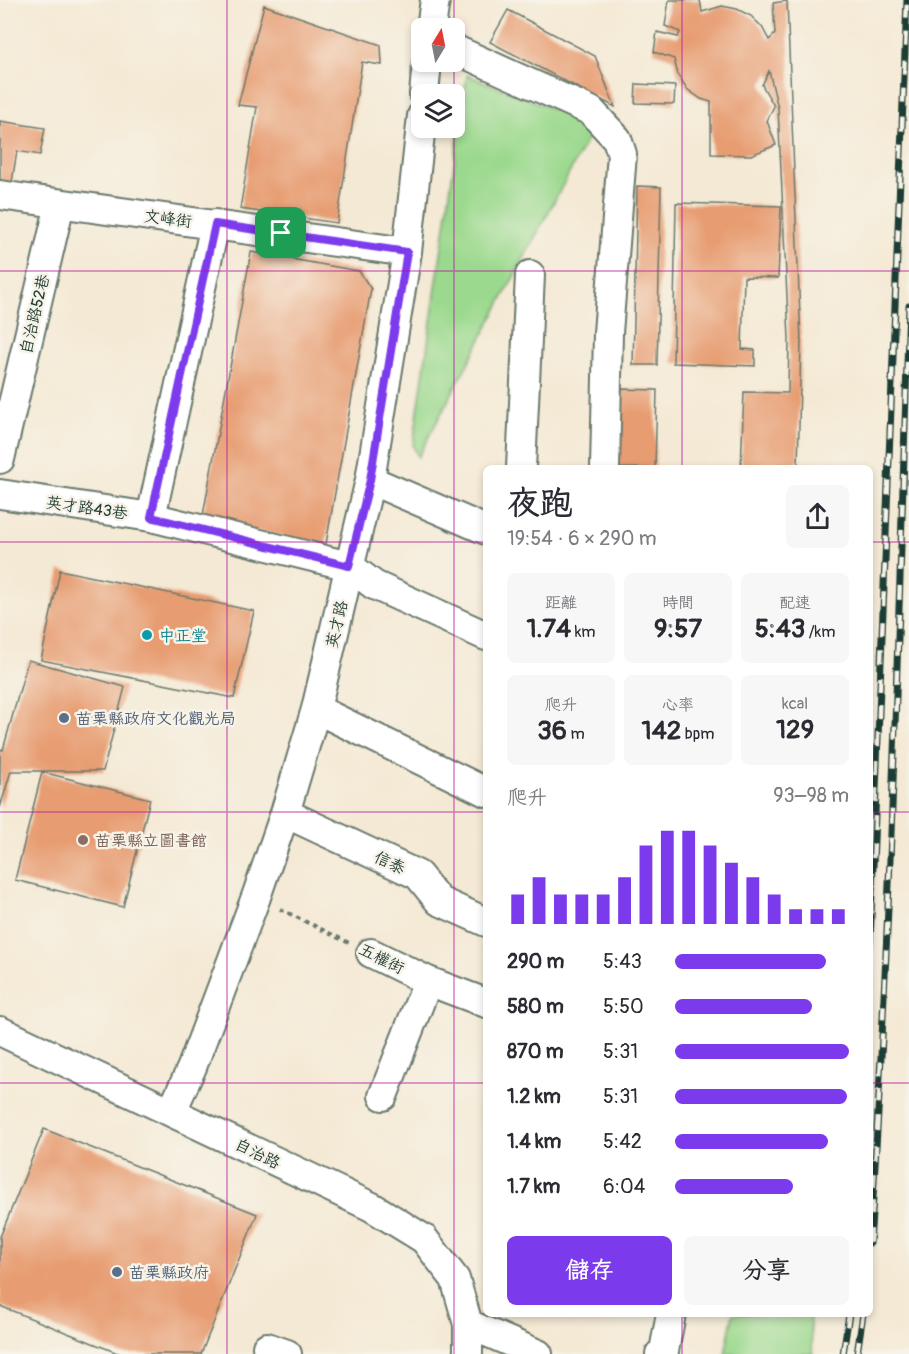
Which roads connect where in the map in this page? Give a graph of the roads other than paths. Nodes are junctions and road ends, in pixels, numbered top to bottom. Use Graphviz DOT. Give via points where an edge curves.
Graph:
graph roads {
  1 [pos="435,0"];
  2 [pos="432,18"];
  3 [pos="465,54"];
  4 [pos="420,138"];
  5 [pos="0,195"];
  6 [pos="60,204"];
  7 [pos="215,224"];
  8 [pos="407,252"];
  9 [pos="530,275"];
  10 [pos="0,459"];
  11 [pos="521,465"];
  12 [pos="605,465"];
  13 [pos="370,480"];
  14 [pos="0,494"];
  15 [pos="151,517"];
  16 [pos="483,529"];
  17 [pos="349,566"];
  18 [pos="483,635"];
  19 [pos="316,709"];
  20 [pos="483,791"];
  21 [pos="285,813"];
  22 [pos="483,921"];
  23 [pos="372,953"];
  24 [pos="428,981"];
  25 [pos="483,1002"];
  26 [pos="0,1031"];
  27 [pos="383,1096"];
  28 [pos="172,1111"];
  29 [pos="477,1316"];
  30 [pos="670,1317"];
  31 [pos="468,1354"];
  32 [pos="538,1354"];
  33 [pos="660,1354"];
  1 -- 2 [label="street"];
  3 -- 12 [label="street" via="591,111 617,139 622,154 608,333"];
  4 -- 8 [label="street, 英才路"];
  5 -- 6 [label="street, 文峰街"];
  6 -- 7 [label="street, 文峰街"];
  6 -- 10 [label="street, 自治路52巷"];
  7 -- 8 [label="street, 文峰街"];
  7 -- 15 [label="street"];
  8 -- 13 [label="street, 英才路"];
  9 -- 11 [label="street"];
  13 -- 16 [label="street"];
  13 -- 17 [label="street, 英才路"];
  14 -- 15 [label="street, 英才路43巷"];
  15 -- 17 [label="street, 英才路43巷"];
  17 -- 18 [label="street" via="374,585"];
  17 -- 19 [label="street, 英才路"];
  19 -- 20 [label="street"];
  19 -- 21 [label="street, 英才路"];
  21 -- 22 [label="street, 信泰" via="418,875 439,901"];
  21 -- 28 [label="street, 英才路" via="196,1057"];
  23 -- 24 [label="street, 五權街"];
  24 -- 25 [label="street, 五權街"];
  24 -- 27 [label="street"];
  26 -- 28 [label="street, 自治路"];
  28 -- 29 [label="street, 自治路" via="372,1207 424,1239 455,1278"];
  29 -- 31 [label="street, 自治路"];
  29 -- 32 [label="street"];
  30 -- 33 [label="street" via="664,1351"];
}
